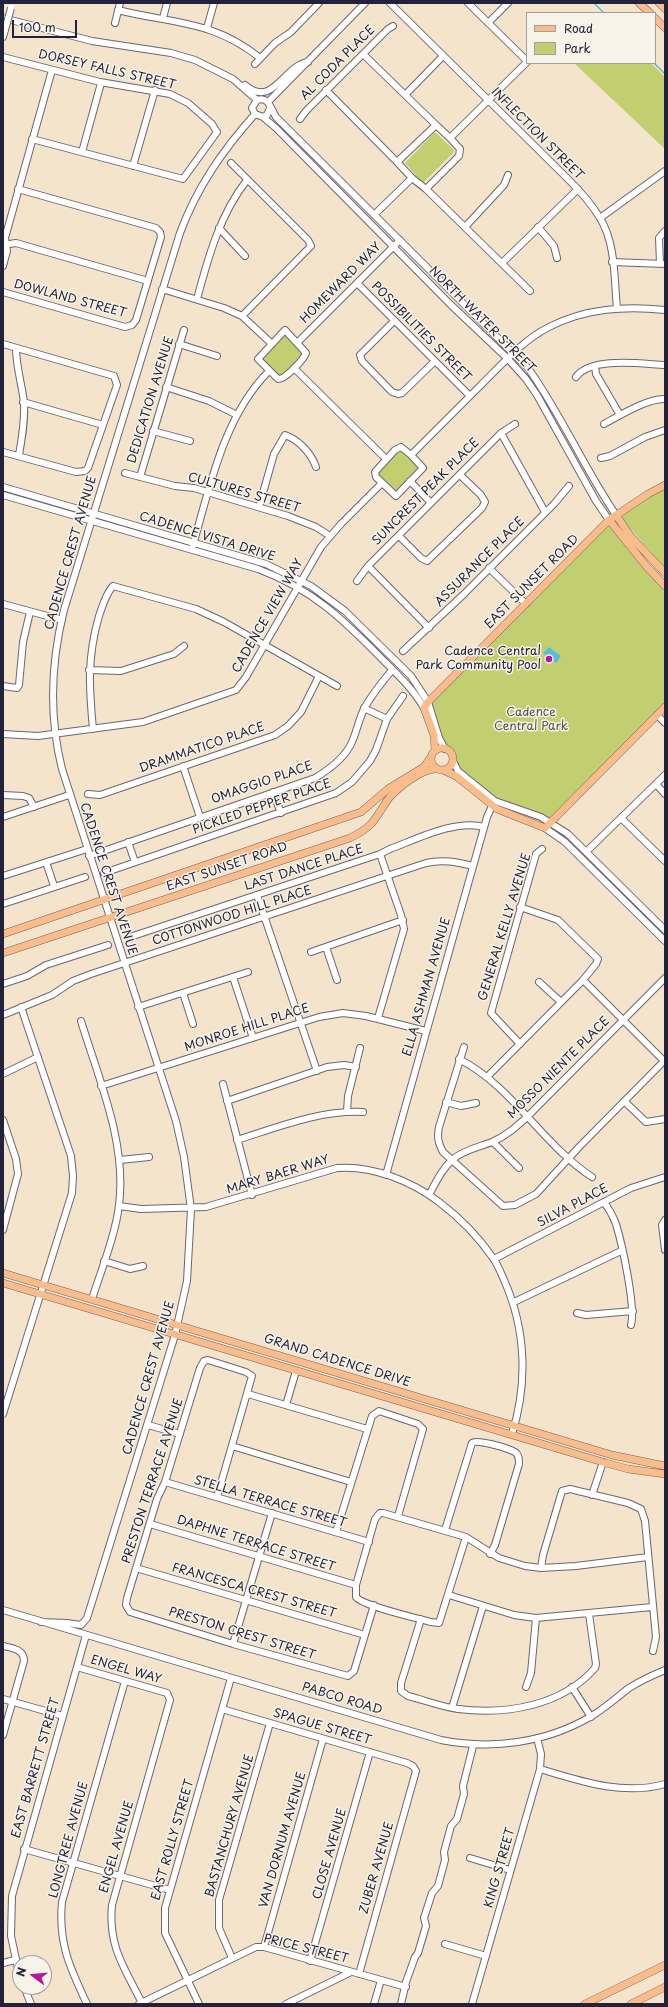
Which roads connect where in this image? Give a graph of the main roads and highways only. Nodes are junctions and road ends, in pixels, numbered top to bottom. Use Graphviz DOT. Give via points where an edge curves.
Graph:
graph roads {
  1 [pos="639,3"];
  2 [pos="659,3"];
  3 [pos="665,9"];
  4 [pos="649,12"];
  5 [pos="656,19"];
  6 [pos="665,28"];
  7 [pos="665,485"];
  8 [pos="616,515"];
  9 [pos="609,520"];
  10 [pos="665,573"];
  11 [pos="665,586"];
  12 [pos="426,705"];
  13 [pos="665,707"];
  14 [pos="433,754"];
  15 [pos="440,770"];
  16 [pos="3,934"];
  17 [pos="3,953"];
  18 [pos="3,1272"];
  19 [pos="3,1283"];
  20 [pos="665,1466"];
  21 [pos="665,1474"];
  22 [pos="665,1965"];
  23 [pos="665,1987"];
  24 [pos="586,2004"];
  25 [pos="631,2004"];
  1 -- 4 [label="main road"];
  2 -- 3 [label="main road"];
  5 -- 6 [label="main road"];
  7 -- 8 [label="main road, EAST SUNSET ROAD"];
  8 -- 9 [label="main road, EAST SUNSET ROAD"];
  8 -- 10 [label="main road, NORTH WATER STREET" via="631,537"];
  9 -- 11 [label="main road, NORTH WATER STREET"];
  9 -- 12 [label="main road, EAST SUNSET ROAD"];
  12 -- 14 [label="main road, CADENCE VISTA DRIVE" via="436,745"];
  13 -- 15 [label="main road" via="545,828 513,817 492,806 456,776"];
  14 -- 15 [label="main road" via="431,764"];
  14 -- 15 [label="main road" via="445,749 451,753 453,761 450,767"];
  14 -- 16 [label="main road, EAST SUNSET ROAD" via="423,768 388,788 360,812"];
  15 -- 17 [label="main road, EAST SUNSET ROAD" via="428,770 399,789 389,798 372,823 350,838"];
  18 -- 20 [label="main road, GRAND CADENCE DRIVE" via="612,1456"];
  19 -- 21 [label="main road, GRAND CADENCE DRIVE" via="602,1462 628,1469"];
  22 -- 24 [label="main road"];
  23 -- 25 [label="main road"];
}
